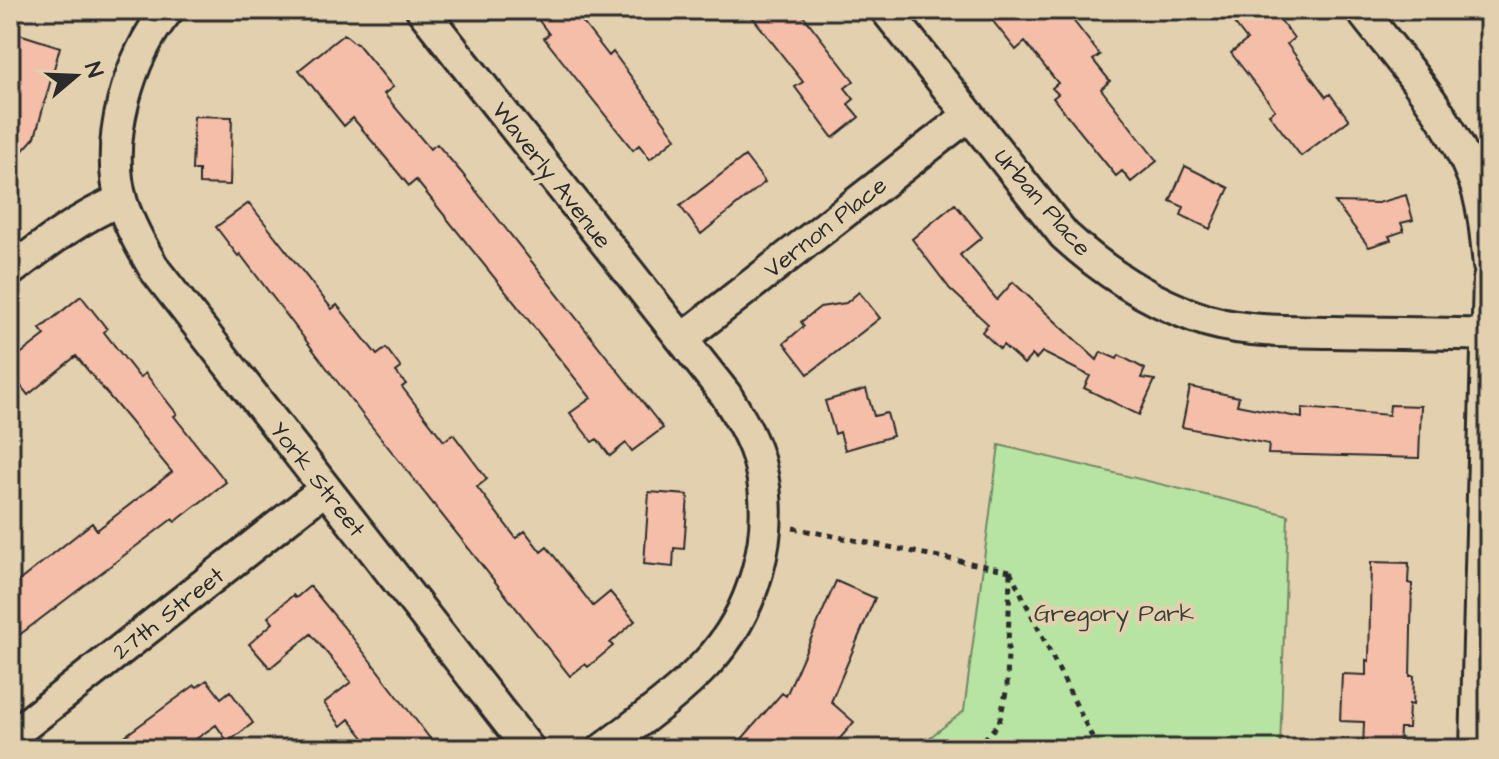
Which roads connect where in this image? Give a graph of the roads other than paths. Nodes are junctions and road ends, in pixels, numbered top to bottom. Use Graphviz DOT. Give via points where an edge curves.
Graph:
graph roads {
  1 [pos="168,10"];
  2 [pos="422,10"];
  3 [pos="886,10"];
  4 [pos="1361,10"];
  5 [pos="969,115"];
  6 [pos="121,200"];
  7 [pos="1489,266"];
  8 [pos="10,271"];
  9 [pos="1489,279"];
  10 [pos="1487,335"];
  11 [pos="682,339"];
  12 [pos="325,489"];
  13 [pos="10,737"];
  14 [pos="529,749"];
  15 [pos="603,749"];
  16 [pos="1476,749"];
  1 -- 6 [label="street, York Street" via="139,54 124,95 117,142"];
  2 -- 11 [label="street, Waverly Avenue"];
  3 -- 5 [label="street, Urban Place"];
  4 -- 7 [label="street" via="1453,137 1474,181"];
  5 -- 10 [label="street, Urban Place" via="1064,235 1091,261 1157,301 1239,328"];
  5 -- 11 [label="street, Vernon Place"];
  6 -- 8 [label="street" via="87,215"];
  6 -- 12 [label="street, York Street" via="155,270"];
  9 -- 10 [label="street"];
  10 -- 16 [label="street"];
  11 -- 15 [label="street, Waverly Avenue" via="726,395 760,465 766,499 758,569 747,603 708,662"];
  12 -- 13 [label="street, 27th Street"];
  12 -- 14 [label="street, York Street"];
}
